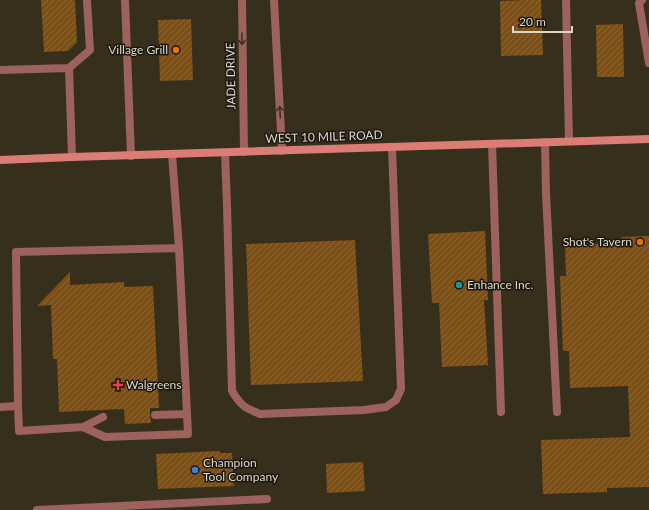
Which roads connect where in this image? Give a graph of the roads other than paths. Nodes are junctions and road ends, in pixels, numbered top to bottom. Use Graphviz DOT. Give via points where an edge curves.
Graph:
graph roads {
  1 [pos="87,0"];
  2 [pos="125,0"];
  3 [pos="242,0"];
  4 [pos="274,0"];
  5 [pos="566,0"];
  6 [pos="642,0"];
  7 [pos="649,63"];
  8 [pos="70,68"];
  9 [pos="0,70"];
  10 [pos="649,138"];
  11 [pos="569,141"];
  12 [pos="545,142"];
  13 [pos="492,144"];
  14 [pos="392,147"];
  15 [pos="282,150"];
  16 [pos="244,152"];
  17 [pos="225,153"];
  18 [pos="172,154"];
  19 [pos="132,156"];
  20 [pos="72,157"];
  21 [pos="0,160"];
  22 [pos="179,248"];
  23 [pos="0,406"];
  24 [pos="18,406"];
  25 [pos="501,412"];
  26 [pos="557,412"];
  27 [pos="187,414"];
  28 [pos="155,415"];
  29 [pos="103,417"];
  30 [pos="83,427"];
  31 [pos="267,499"];
  32 [pos="204,506"];
  33 [pos="101,508"];
  34 [pos="37,510"];
  1 -- 8 [label="street" via="90,50"];
  2 -- 19 [label="street"];
  3 -- 16 [label="street, JADE DRIVE, one-way"];
  15 -- 4 [label="street, one-way"];
  5 -- 11 [label="street"];
  6 -- 7 [label="street" via="639,3"];
  8 -- 9 [label="street"];
  8 -- 20 [label="street"];
  10 -- 11 [label="street, WEST 10 MILE ROAD"];
  11 -- 12 [label="street, WEST 10 MILE ROAD"];
  12 -- 13 [label="street, WEST 10 MILE ROAD"];
  12 -- 26 [label="street"];
  13 -- 14 [label="street, WEST 10 MILE ROAD"];
  13 -- 25 [label="street"];
  14 -- 15 [label="street, WEST 10 MILE ROAD"];
  14 -- 17 [label="street" via="401,389 396,400 386,407 364,410 260,414 246,409 232,391"];
  15 -- 16 [label="street, WEST 10 MILE ROAD"];
  16 -- 17 [label="street, WEST 10 MILE ROAD"];
  17 -- 18 [label="street, WEST 10 MILE ROAD"];
  18 -- 19 [label="street, WEST 10 MILE ROAD"];
  18 -- 22 [label="street"];
  19 -- 20 [label="street, WEST 10 MILE ROAD"];
  20 -- 21 [label="street, WEST 10 MILE ROAD"];
  22 -- 24 [label="street" via="16,252"];
  22 -- 27 [label="street"];
  23 -- 24 [label="street"];
  24 -- 30 [label="street" via="19,431"];
  27 -- 28 [label="street"];
  27 -- 30 [label="street" via="188,434 105,437"];
  29 -- 30 [label="street"];
  31 -- 32 [label="street"];
  32 -- 33 [label="street"];
  33 -- 34 [label="street"];
}
